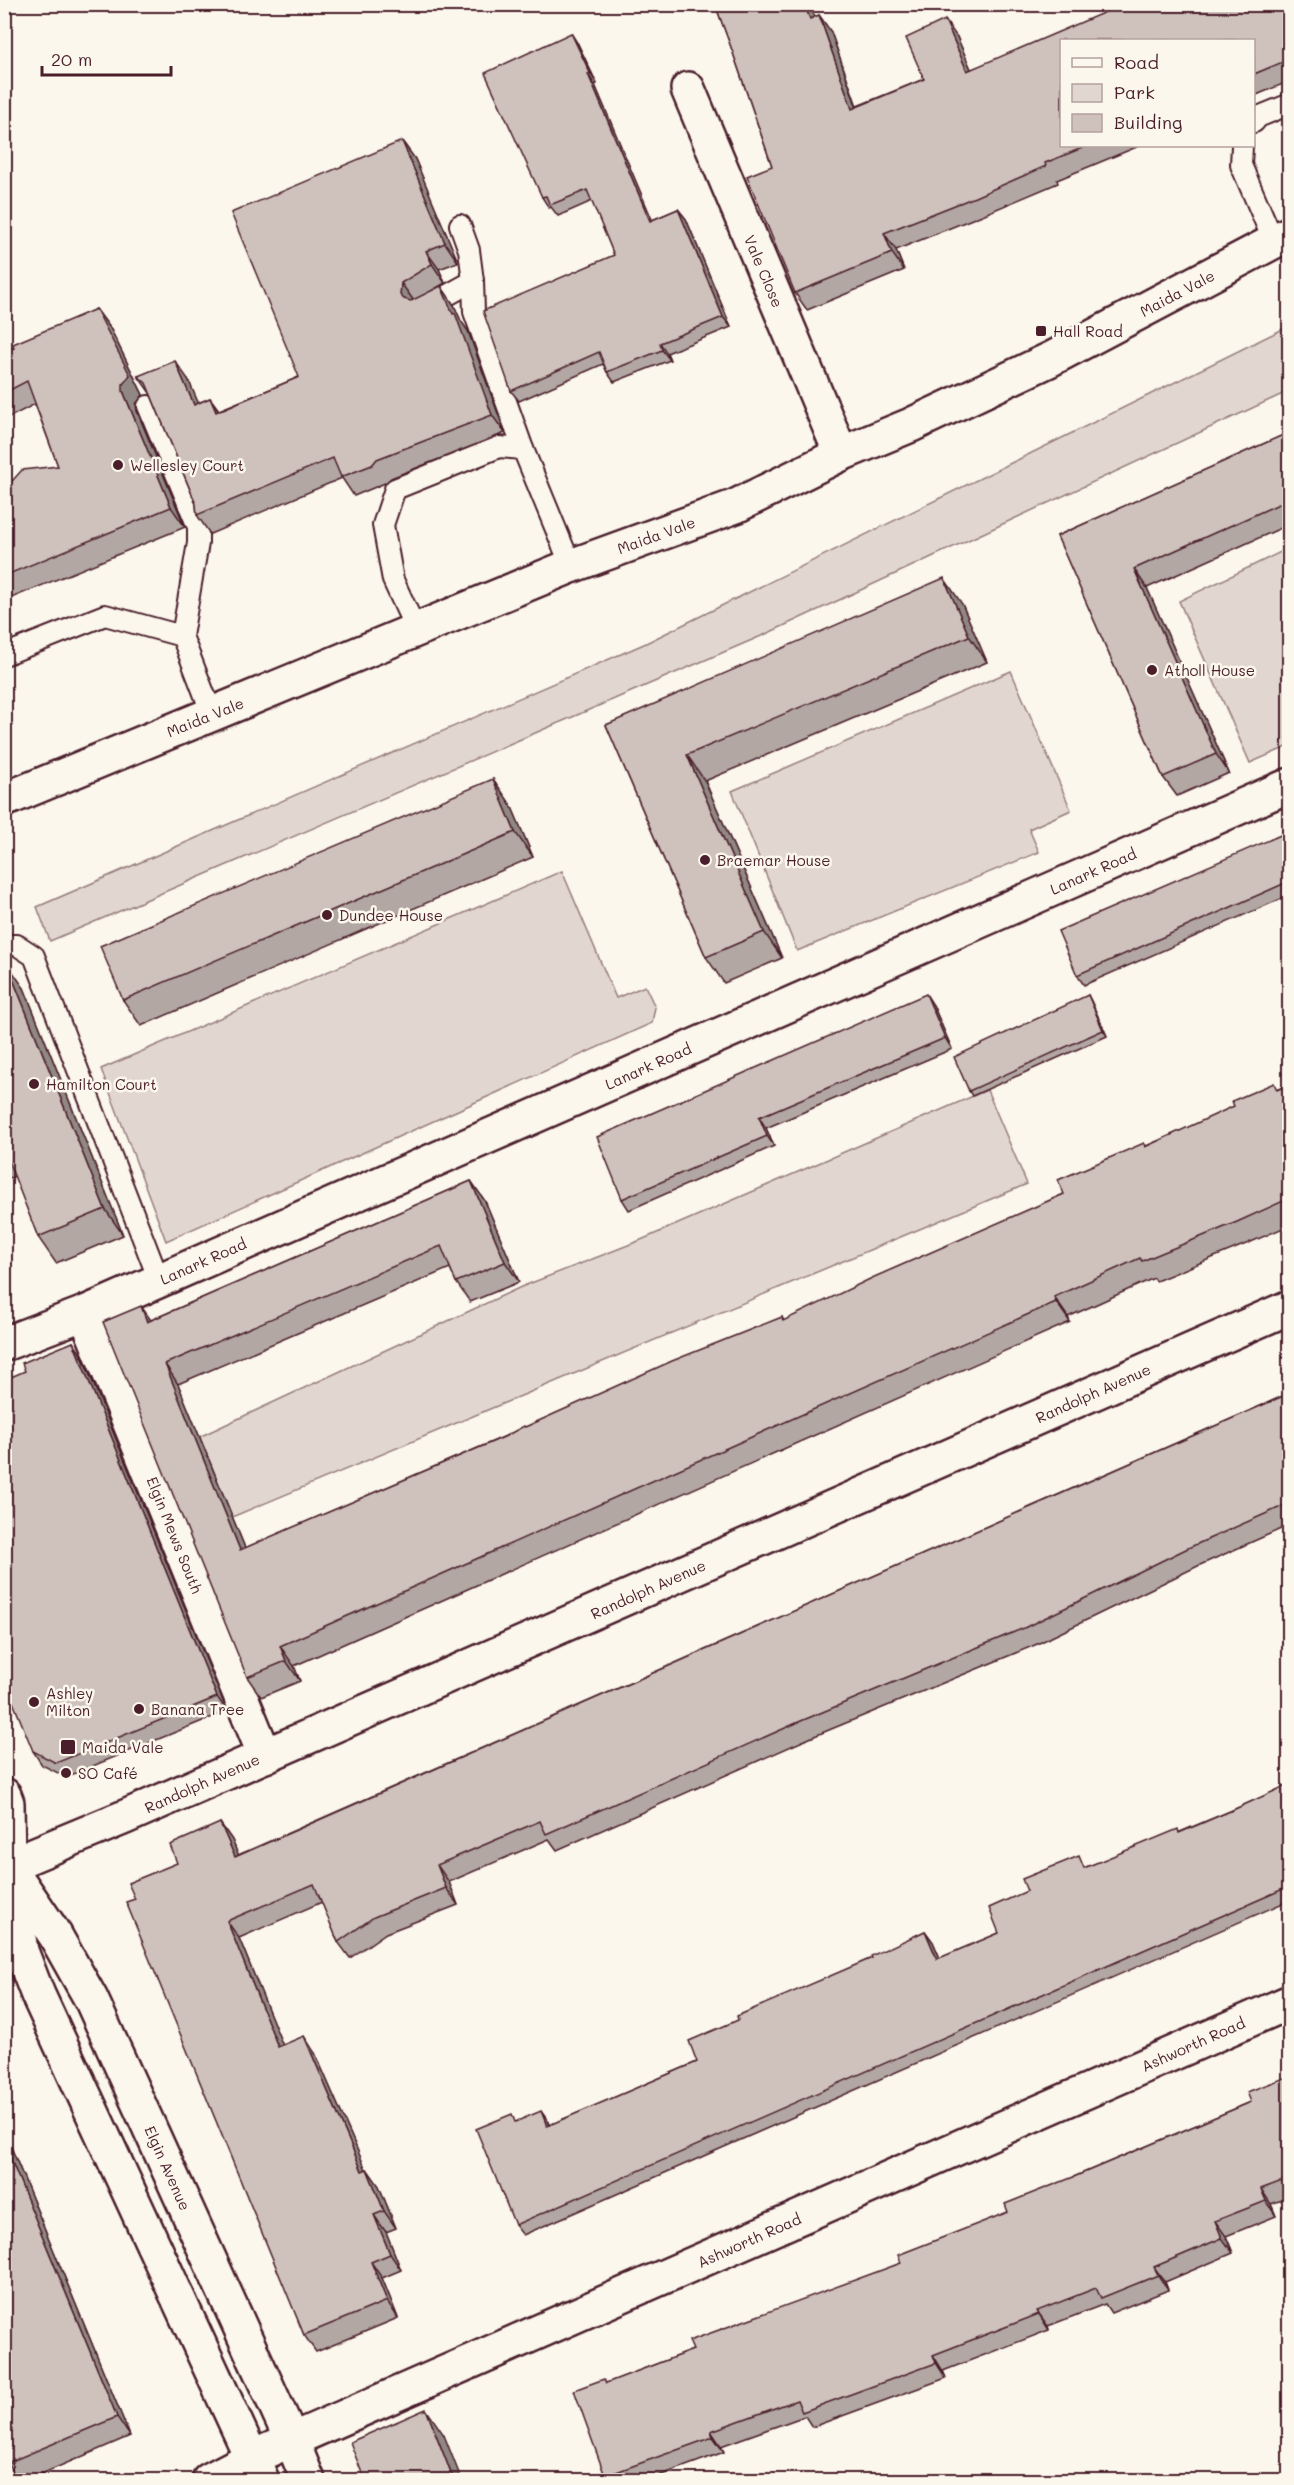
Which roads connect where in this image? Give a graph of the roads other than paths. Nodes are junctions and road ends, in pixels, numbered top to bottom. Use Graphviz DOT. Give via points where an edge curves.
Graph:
graph roads {
  1 [pos="688,89"];
  2 [pos="1290,104"];
  3 [pos="1255,121"];
  4 [pos="1242,147"];
  5 [pos="460,225"];
  6 [pos="1282,238"];
  7 [pos="473,281"];
  8 [pos="424,308"];
  9 [pos="148,406"];
  10 [pos="522,449"];
  11 [pos="841,454"];
  12 [pos="571,566"];
  13 [pos="416,630"];
  14 [pos="182,636"];
  15 [pos="4,655"];
  16 [pos="212,714"];
  17 [pos="1290,785"];
  18 [pos="4,800"];
  19 [pos="4,945"];
  20 [pos="159,1280"];
  21 [pos="1290,1307"];
  22 [pos="85,1313"];
  23 [pos="4,1344"];
  24 [pos="265,1756"];
  25 [pos="4,1795"];
  26 [pos="6,1865"];
  27 [pos="1290,2002"];
  28 [pos="292,2441"];
  29 [pos="257,2469"];
  30 [pos="209,2481"];
  31 [pos="308,2481"];
  1 -- 11 [label="street, Vale Close"];
  2 -- 3 [label="lane"];
  4 -- 6 [label="lane" via="1241,165"];
  5 -- 7 [label="lane" via="469,250"];
  6 -- 11 [label="street, Maida Vale" via="1051,359"];
  7 -- 8 [label="lane"];
  7 -- 10 [label="lane" via="474,312"];
  9 -- 14 [label="lane" via="198,526"];
  10 -- 12 [label="lane"];
  10 -- 13 [label="lane" via="499,447 395,489 384,525 393,580"];
  11 -- 12 [label="street, Maida Vale" via="736,506"];
  12 -- 13 [label="street, Maida Vale"];
  13 -- 16 [label="street, Maida Vale"];
  14 -- 15 [label="lane" via="105,615"];
  14 -- 16 [label="lane"];
  16 -- 18 [label="street, Maida Vale"];
  17 -- 20 [label="street, Lanark Road"];
  19 -- 20 [label="lane" via="17,945 34,956"];
  20 -- 22 [label="street, Lanark Road"];
  21 -- 24 [label="street, Randolph Avenue"];
  22 -- 23 [label="street, Lanark Road"];
  22 -- 24 [label="street, Elgin Mews South"];
  24 -- 26 [label="street, Randolph Avenue"];
  25 -- 26 [label="street"];
  26 -- 28 [label="street, Elgin Avenue" via="55,1935 91,1999"];
  26 -- 29 [label="street" via="21,1951 38,1995"];
  27 -- 28 [label="street, Ashworth Road"];
  28 -- 29 [label="street, Ashworth Road"];
  28 -- 31 [label="street, Elgin Avenue"];
  29 -- 30 [label="street, Ashworth Road"];
}
